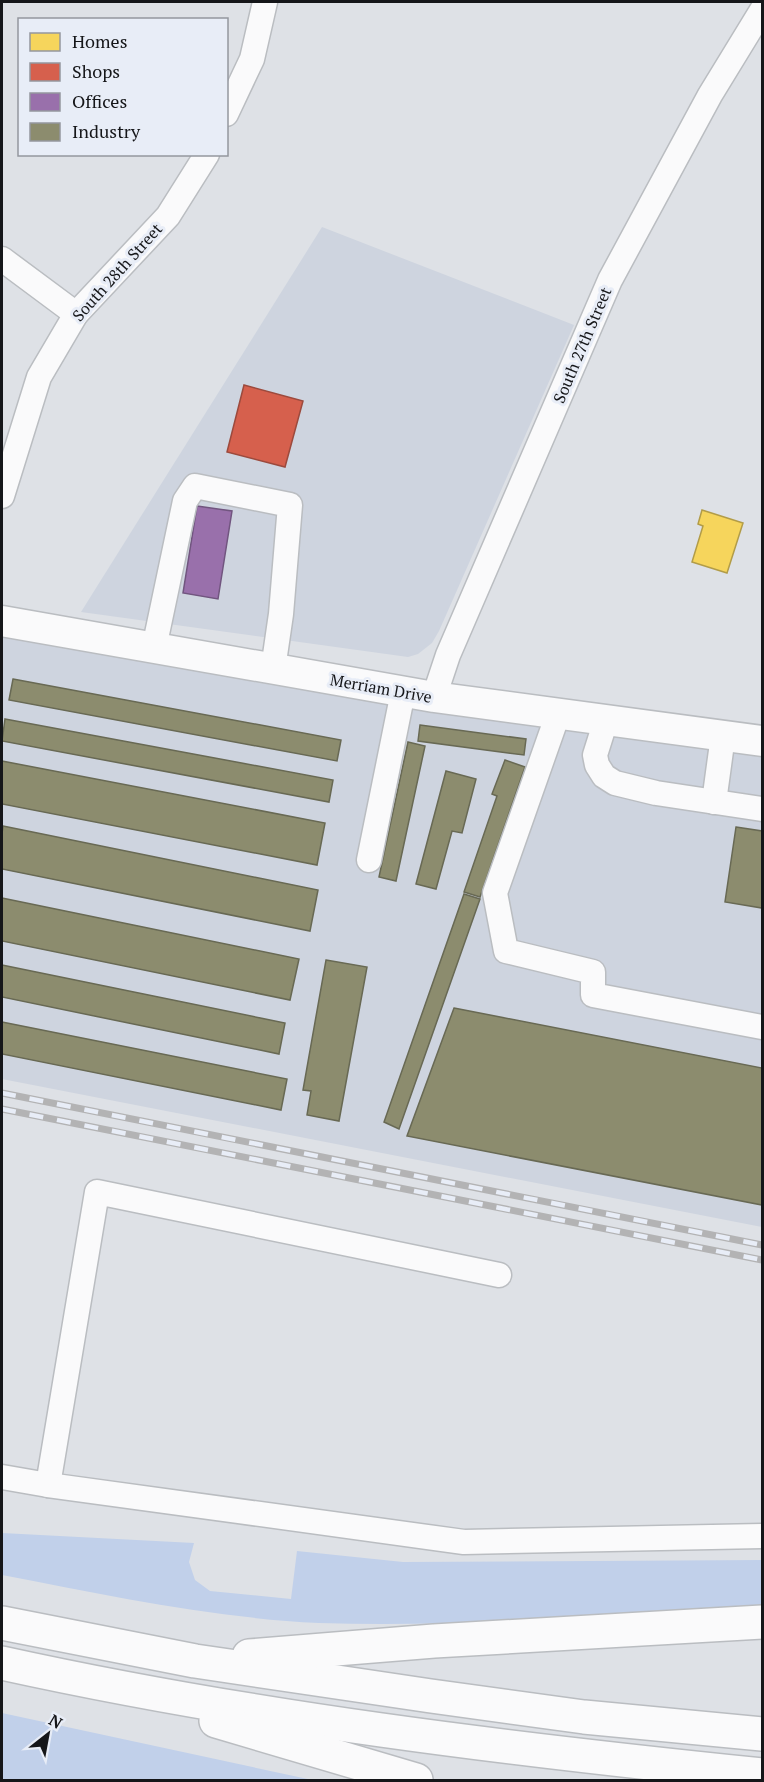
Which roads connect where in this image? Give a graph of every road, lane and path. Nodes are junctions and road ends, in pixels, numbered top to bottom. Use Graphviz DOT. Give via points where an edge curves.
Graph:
graph roads {
  1 [pos="265,2"];
  2 [pos="762,10"];
  3 [pos="228,110"];
  4 [pos="206,156"];
  5 [pos="2,259"];
  6 [pos="76,314"];
  7 [pos="2,496"];
  8 [pos="2,621"];
  9 [pos="154,648"];
  10 [pos="273,669"];
  11 [pos="403,692"];
  12 [pos="434,697"];
  13 [pos="558,714"];
  14 [pos="606,720"];
  15 [pos="723,736"];
  16 [pos="762,741"];
  17 [pos="714,802"];
  18 [pos="762,809"];
  19 [pos="369,860"];
  20 [pos="762,1027"];
  21 [pos="499,1275"];
  22 [pos="2,1477"];
  23 [pos="48,1485"];
  24 [pos="762,1536"];
  25 [pos="762,1622"];
  26 [pos="2,1623"];
  27 [pos="195,1661"];
  28 [pos="2,1663"];
  29 [pos="71,1678"];
  30 [pos="762,1734"];
  31 [pos="762,1775"];
  32 [pos="416,1780"];
  1 -- 3 [label="street" via="252,59"];
  2 -- 12 [label="street, South 27th Street" via="710,95 610,280 453,644"];
  4 -- 6 [label="street, South 28th Street" via="168,216"];
  5 -- 6 [label="street"];
  6 -- 7 [label="street, South 28th Street" via="39,377"];
  8 -- 9 [label="main road, Merriam Drive"];
  9 -- 10 [label="main road, Merriam Drive"];
  9 -- 10 [label="street" via="185,501 195,486 290,505"];
  10 -- 11 [label="main road, Merriam Drive"];
  11 -- 12 [label="main road, Merriam Drive"];
  11 -- 19 [label="street"];
  12 -- 13 [label="main road, Merriam Drive"];
  13 -- 14 [label="main road, Merriam Drive"];
  13 -- 20 [label="street" via="495,893 506,951 593,972 593,995"];
  14 -- 15 [label="main road, Merriam Drive"];
  14 -- 17 [label="street" via="596,755 604,776 615,783 656,793"];
  15 -- 16 [label="main road, Merriam Drive"];
  15 -- 17 [label="street"];
  17 -- 18 [label="street"];
  21 -- 23 [label="street" via="97,1192"];
  22 -- 23 [label="street"];
  23 -- 24 [label="street" via="464,1542"];
  25 -- 27 [label="highway" via="434,1641"];
  26 -- 27 [label="highway"];
  27 -- 30 [label="highway" via="572,1715"];
  28 -- 29 [label="highway"];
  29 -- 31 [label="highway" via="303,1718 513,1748"];
  29 -- 32 [label="highway"];
}
